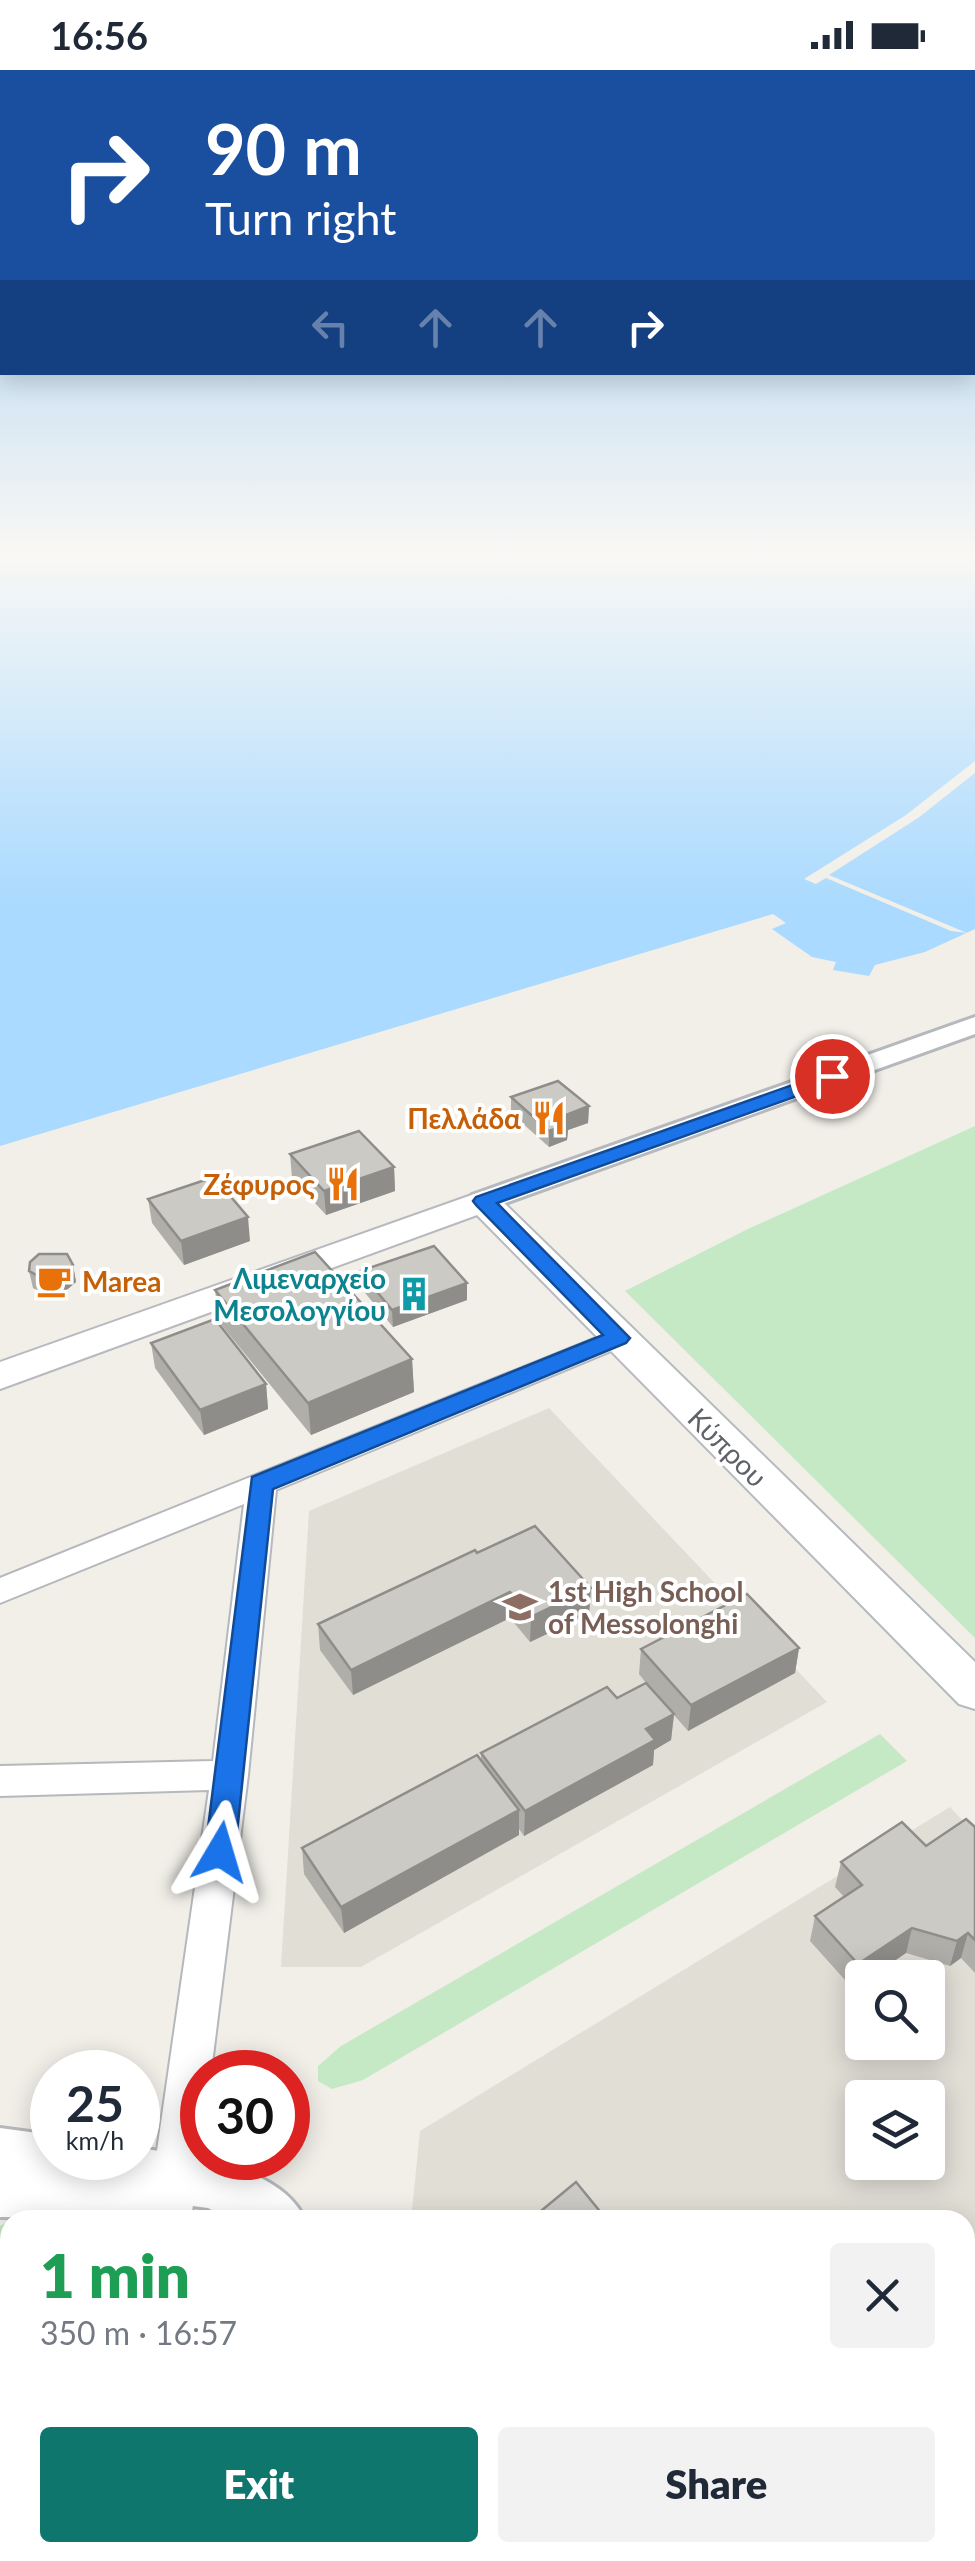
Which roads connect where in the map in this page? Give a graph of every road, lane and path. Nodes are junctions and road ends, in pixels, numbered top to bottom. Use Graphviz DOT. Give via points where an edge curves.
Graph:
graph roads {
  1 [pos="975,1025"];
  2 [pos="483,1201"];
  3 [pos="618,1338"];
  4 [pos="0,1376"];
  5 [pos="261,1484"];
  6 [pos="0,1591"];
  7 [pos="975,1691"];
  8 [pos="230,1775"];
  9 [pos="0,1781"];
  10 [pos="0,2152"];
  11 [pos="0,2192"];
  12 [pos="170,2206"];
  13 [pos="262,2210"];
  1 -- 2 [label="street"];
  2 -- 3 [label="main road, Κύπρου"];
  2 -- 4 [label="main road"];
  3 -- 5 [label="street"];
  3 -- 7 [label="main road, Κύπρου"];
  5 -- 6 [label="street"];
  5 -- 8 [label="street"];
  8 -- 9 [label="street"];
  8 -- 12 [label="street"];
  10 -- 12 [label="street"];
  11 -- 12 [label="street"];
  12 -- 13 [label="street" via="236,2194"];
}
